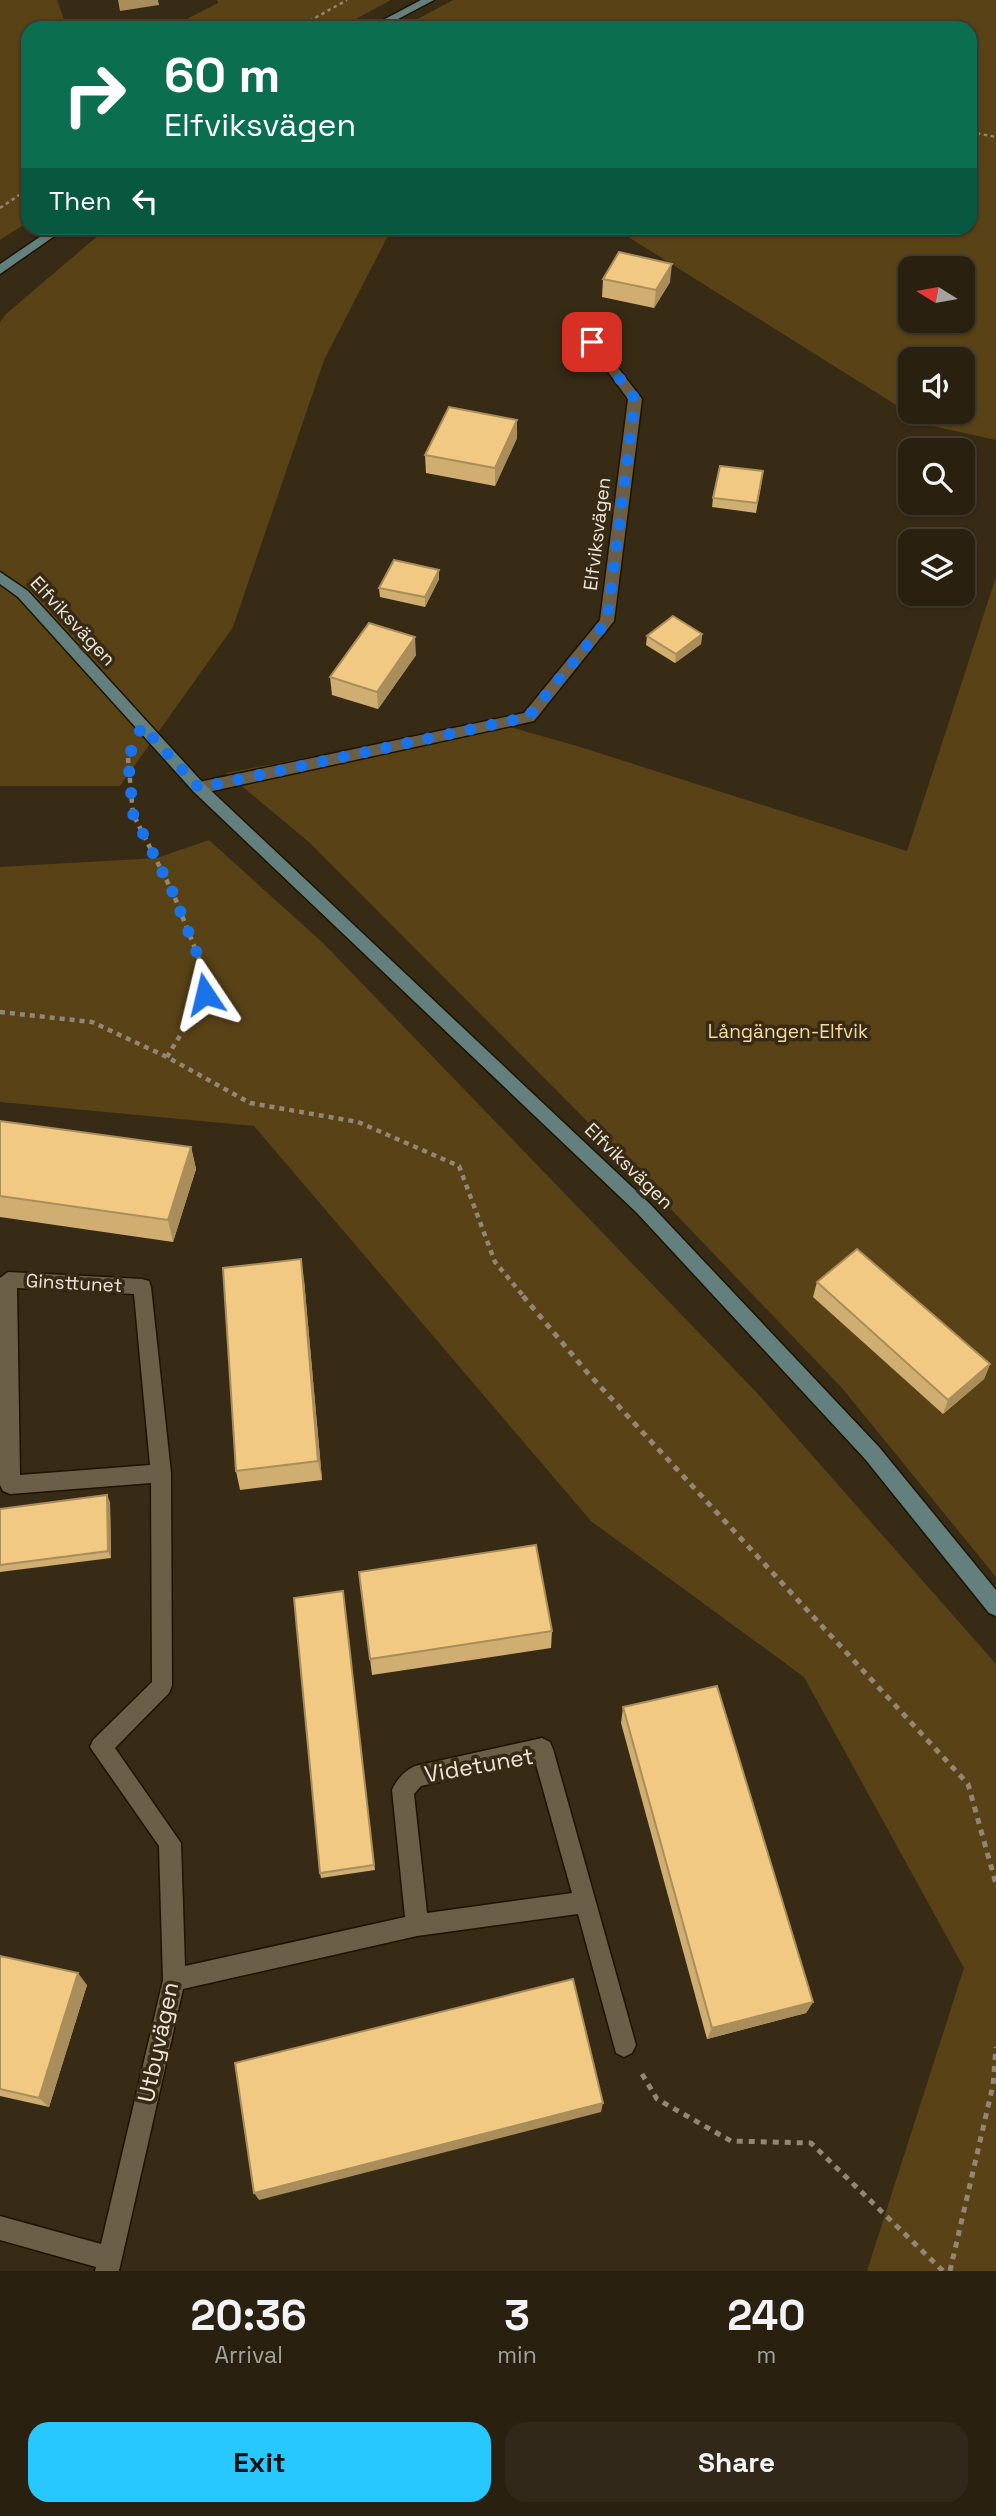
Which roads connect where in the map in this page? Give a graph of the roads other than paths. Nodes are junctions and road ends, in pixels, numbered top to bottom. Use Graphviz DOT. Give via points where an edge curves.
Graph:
graph roads {
  1 [pos="429,0"];
  2 [pos="387,21"];
  3 [pos="50,235"];
  4 [pos="0,270"];
  5 [pos="592,342"];
  6 [pos="0,577"];
  7 [pos="199,788"];
  8 [pos="161,1473"];
  9 [pos="996,1606"];
  10 [pos="101,1747"];
  11 [pos="586,1902"];
  12 [pos="417,1925"];
  13 [pos="174,1980"];
  14 [pos="624,2045"];
  15 [pos="0,2228"];
  16 [pos="109,2265"];
  1 -- 2 [label="street"];
  3 -- 4 [label="street"];
  5 -- 7 [label="street, Elfviksvägen" via="635,399 607,621 528,717"];
  6 -- 7 [label="street, Elfviksvägen" via="23,594"];
  7 -- 9 [label="street, Elfviksvägen" via="643,1208 872,1453"];
  8 -- 8 [label="street, Ginsttunet" via="142,1287 8,1280 10,1486"];
  8 -- 10 [label="street, Ginsttunet" via="162,1686"];
  10 -- 13 [label="street, Utbyvägen" via="170,1843"];
  11 -- 12 [label="street"];
  11 -- 12 [label="street, Videtunet" via="542,1749 415,1777 403,1790"];
  11 -- 14 [label="street, Videtunet"];
  12 -- 13 [label="street"];
  13 -- 16 [label="street, Utbyvägen"];
  15 -- 16 [label="street"];
}
